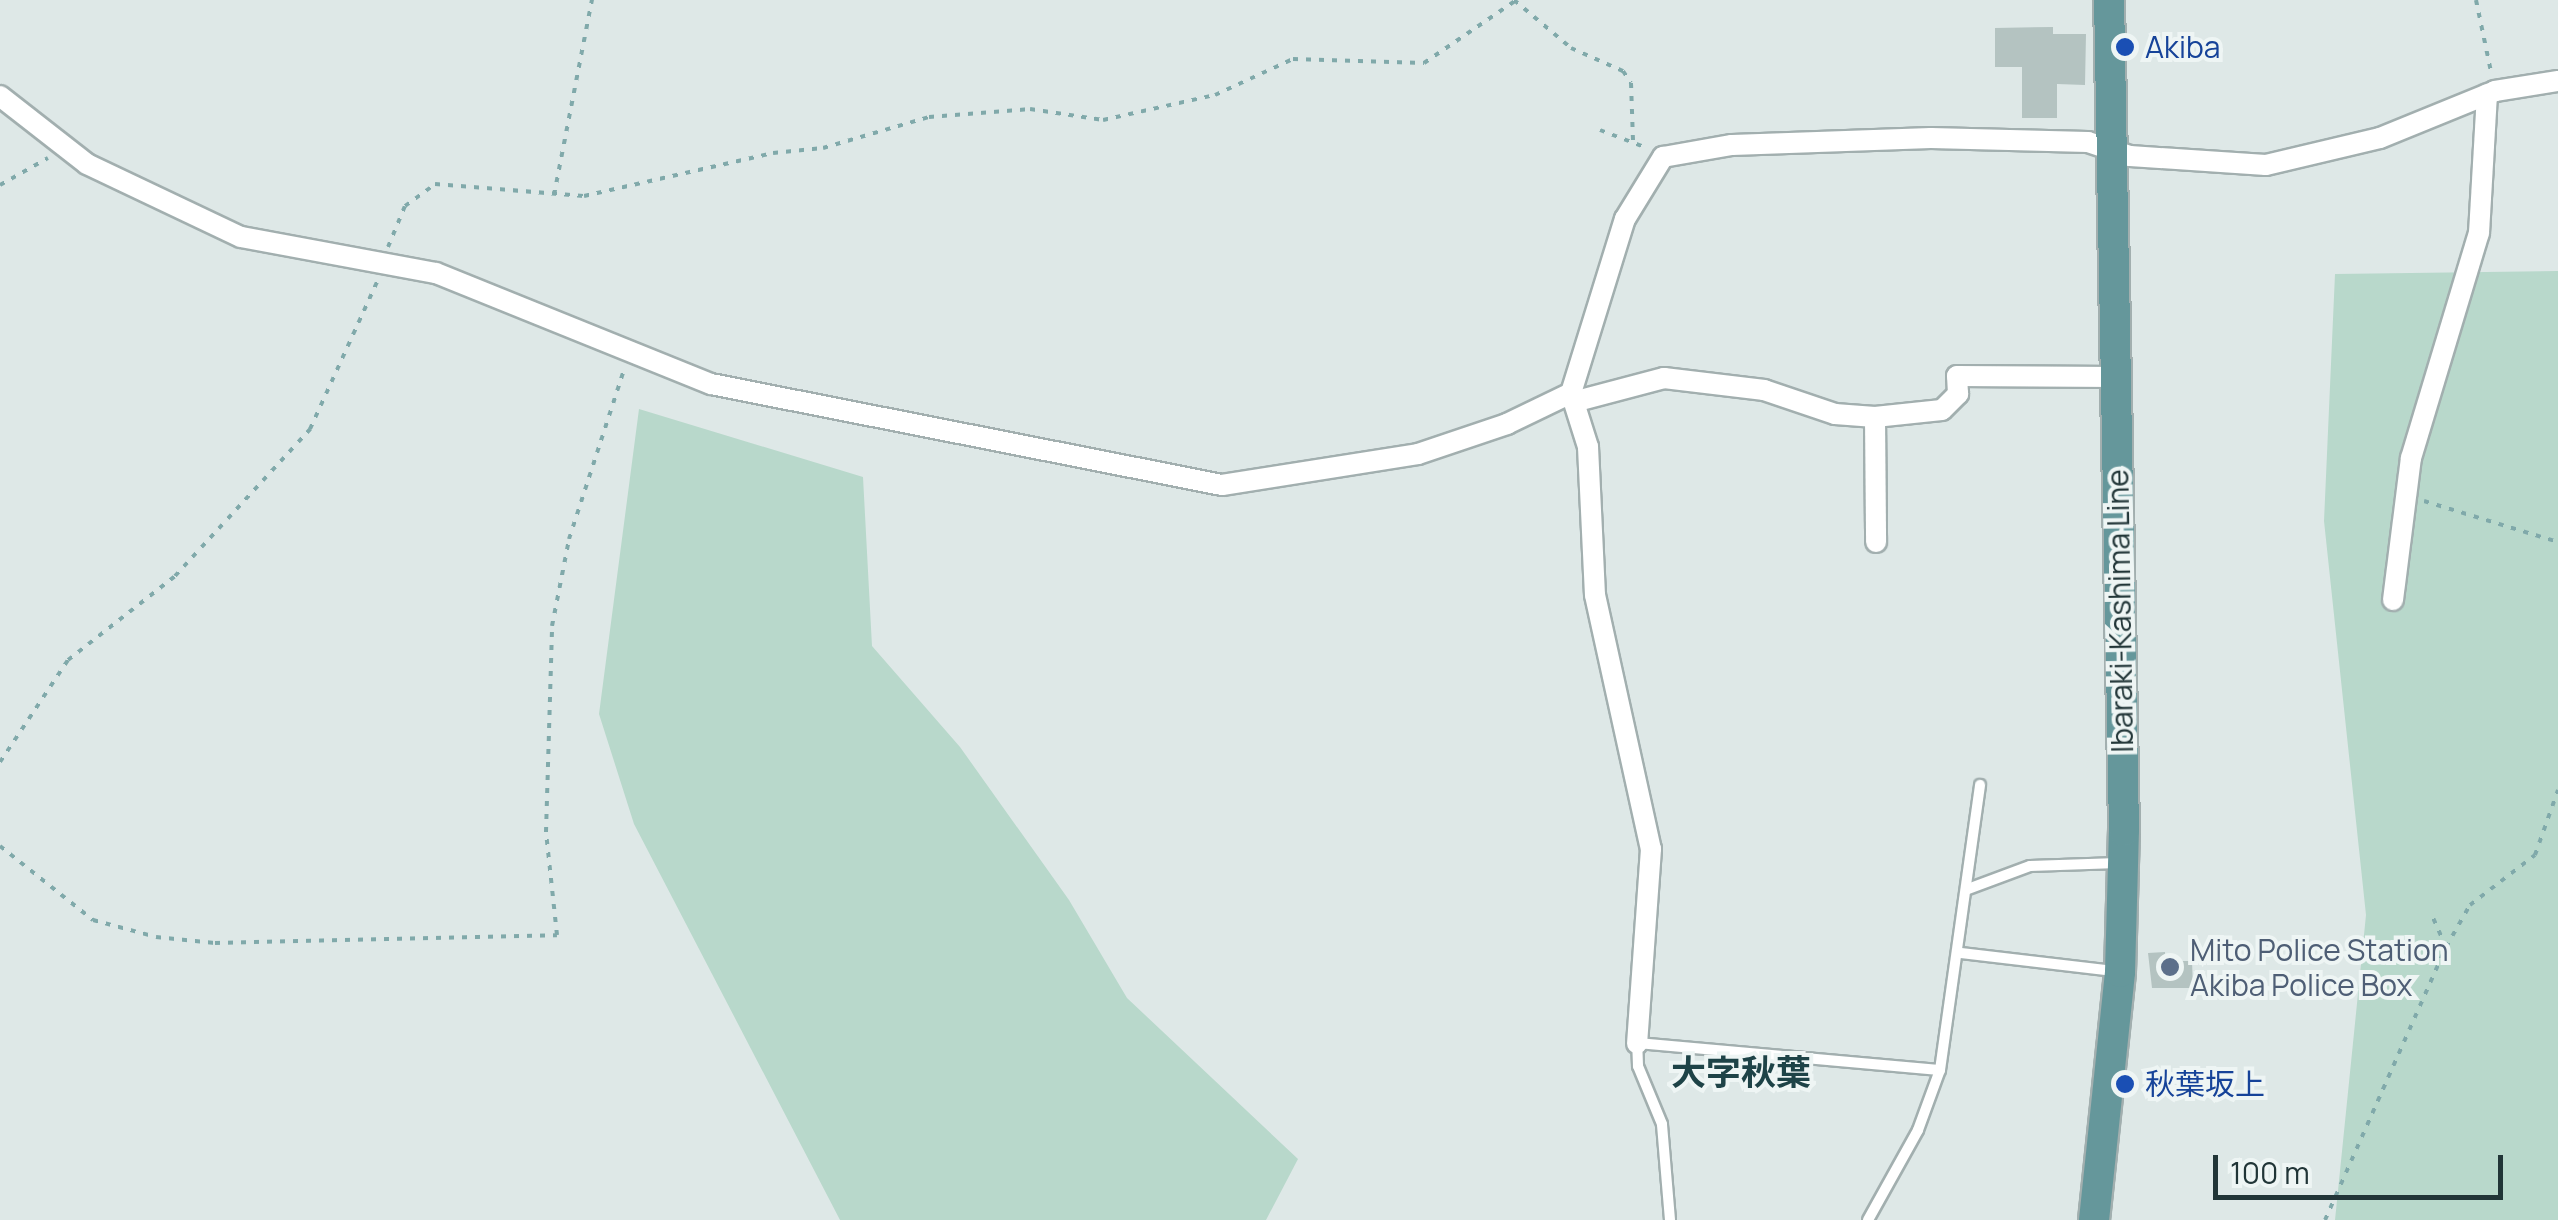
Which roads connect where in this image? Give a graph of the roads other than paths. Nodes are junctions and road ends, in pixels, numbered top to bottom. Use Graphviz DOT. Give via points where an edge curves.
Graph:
graph roads {
  1 [pos="2109,0"];
  2 [pos="2558,81"];
  3 [pos="2491,92"];
  4 [pos="0,96"];
  5 [pos="2111,150"];
  6 [pos="2116,376"];
  7 [pos="1574,397"];
  8 [pos="1876,417"];
  9 [pos="1876,542"];
  10 [pos="2394,600"];
  11 [pos="1980,785"];
  12 [pos="2124,862"];
  13 [pos="1968,889"];
  14 [pos="1961,953"];
  15 [pos="2120,972"];
  16 [pos="1638,1043"];
  17 [pos="1940,1070"];
  18 [pos="1670,1220"];
  19 [pos="1868,1220"];
  20 [pos="2094,1220"];
  1 -- 5 [label="main road, Ibaraki-Kashima Line"];
  2 -- 3 [label="street"];
  3 -- 5 [label="street" via="2380,138 2296,162 2199,162"];
  3 -- 10 [label="street" via="2479,233 2450,335 2433,369 2405,497"];
  4 -- 7 [label="street" via="117,181 240,237 436,273 629,354 744,392 1222,485 1418,454"];
  5 -- 6 [label="main road, Ibaraki-Kashima Line"];
  5 -- 7 [label="street" via="2088,142 1930,138 1732,145 1664,157 1626,219"];
  6 -- 8 [label="street" via="1956,376 1958,394 1942,410"];
  6 -- 12 [label="main road, Ibaraki-Kashima Line"];
  7 -- 8 [label="street" via="1664,378 1764,390 1835,414"];
  7 -- 16 [label="street" via="1592,486 1594,596 1651,849"];
  8 -- 9 [label="street"];
  11 -- 13 [label="lane"];
  12 -- 13 [label="lane" via="2030,866"];
  12 -- 15 [label="main road, Ibaraki-Kashima Line"];
  13 -- 14 [label="lane"];
  14 -- 15 [label="lane"];
  14 -- 17 [label="lane"];
  15 -- 20 [label="main road, Ibaraki-Kashima Line"];
  16 -- 17 [label="lane"];
  16 -- 18 [label="lane" via="1638,1066 1667,1152"];
  17 -- 19 [label="lane" via="1918,1130"];
}
